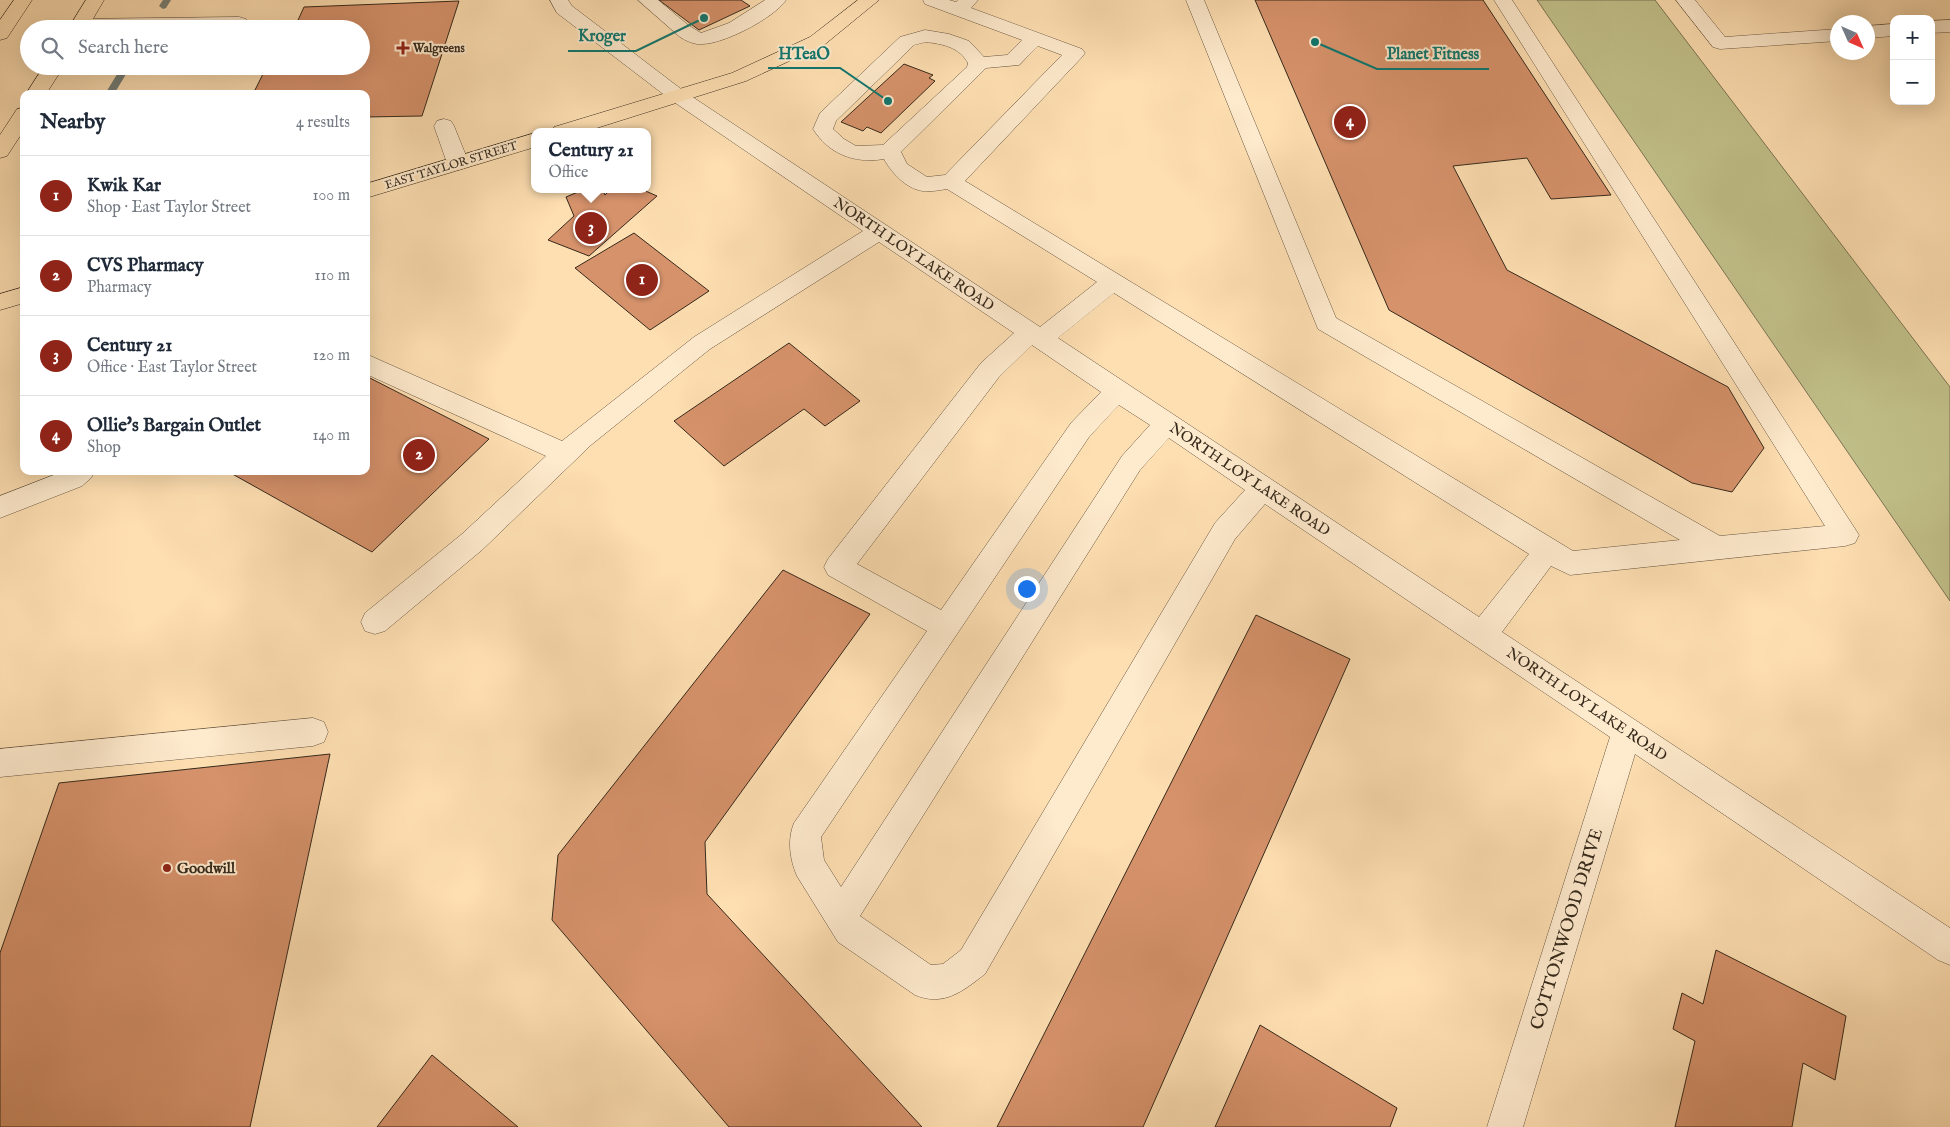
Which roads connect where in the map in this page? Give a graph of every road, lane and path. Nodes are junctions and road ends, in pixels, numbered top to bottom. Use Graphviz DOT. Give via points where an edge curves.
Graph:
graph roads {
  1 [pos="23,0"];
  2 [pos="95,0"];
  3 [pos="559,0"];
  4 [pos="647,0"];
  5 [pos="777,0"];
  6 [pos="870,0"];
  7 [pos="932,0"];
  8 [pos="1195,0"];
  9 [pos="1503,0"];
  10 [pos="1685,0"];
  11 [pos="964,5"];
  12 [pos="82,20"];
  13 [pos="1950,26"];
  14 [pos="1935,27"];
  15 [pos="1890,30"];
  16 [pos="1875,31"];
  17 [pos="0,34"];
  18 [pos="1830,36"];
  19 [pos="1035,38"];
  20 [pos="978,63"];
  21 [pos="48,75"];
  22 [pos="39,90"];
  23 [pos="678,96"];
  24 [pos="20,120"];
  25 [pos="444,126"];
  26 [pos="574,128"];
  27 [pos="531,141"];
  28 [pos="890,151"];
  29 [pos="0,152"];
  30 [pos="458,163"];
  31 [pos="951,182"];
  32 [pos="370,190"];
  33 [pos="880,231"];
  34 [pos="1113,281"];
  35 [pos="20,296"];
  36 [pos="0,302"];
  37 [pos="1036,336"];
  38 [pos="370,365"];
  39 [pos="1118,390"];
  40 [pos="1167,423"];
  41 [pos="565,454"];
  42 [pos="78,475"];
  43 [pos="1263,488"];
  44 [pos="0,507"];
  45 [pos="1717,548"];
  46 [pos="1547,551"];
  47 [pos="375,622"];
  48 [pos="946,627"];
  49 [pos="1483,634"];
  50 [pos="313,732"];
  51 [pos="1627,732"];
  52 [pos="0,762"];
  53 [pos="841,917"];
  54 [pos="1950,948"];
  55 [pos="1505,1127"];
  1 -- 17 [label="main road"];
  2 -- 12 [label="main road"];
  3 -- 23 [label="street, NORTH LOY LAKE ROAD" via="564,9"];
  4 -- 5 [label="street" via="695,38 707,39 750,19"];
  6 -- 23 [label="main road" via="817,41 739,77"];
  7 -- 11 [label="street"];
  8 -- 45 [label="street" via="1326,323"];
  9 -- 45 [label="street" via="1845,535"];
  10 -- 18 [label="street" via="1720,43"];
  11 -- 19 [label="street"];
  13 -- 14 [label="street"];
  15 -- 16 [label="street"];
  19 -- 20 [label="street" via="1012,61"];
  19 -- 31 [label="street" via="1075,53"];
  20 -- 28 [label="street" via="976,69"];
  20 -- 28 [label="street" via="972,52 942,38 926,36 907,41 826,118 824,129 830,141 843,148 858,154"];
  21 -- 22 [label="main road"];
  23 -- 26 [label="main road"];
  23 -- 33 [label="street, NORTH LOY LAKE ROAD"];
  24 -- 29 [label="main road"];
  25 -- 30 [label="street"];
  27 -- 30 [label="main road, EAST TAYLOR STREET"];
  28 -- 31 [label="street" via="899,168 923,184"];
  30 -- 32 [label="main road, EAST TAYLOR STREET"];
  31 -- 34 [label="street"];
  33 -- 37 [label="street, NORTH LOY LAKE ROAD"];
  33 -- 41 [label="street" via="702,343"];
  34 -- 37 [label="street"];
  34 -- 46 [label="street"];
  35 -- 36 [label="main road"];
  37 -- 39 [label="street, NORTH LOY LAKE ROAD"];
  37 -- 48 [label="street" via="990,370 838,567"];
  38 -- 41 [label="street"];
  39 -- 40 [label="street, NORTH LOY LAKE ROAD"];
  39 -- 48 [label="street" via="1080,430"];
  40 -- 43 [label="street, NORTH LOY LAKE ROAD"];
  40 -- 53 [label="street" via="1131,462"];
  41 -- 47 [label="street" via="472,542"];
  42 -- 44 [label="street"];
  43 -- 49 [label="street, NORTH LOY LAKE ROAD"];
  43 -- 53 [label="street" via="1225,531 973,962 950,980 927,983 850,930"];
  45 -- 46 [label="street" via="1570,563"];
  46 -- 49 [label="street"];
  48 -- 53 [label="street" via="805,834 808,865"];
  49 -- 51 [label="street, NORTH LOY LAKE ROAD"];
  50 -- 52 [label="street"];
  51 -- 54 [label="street, NORTH LOY LAKE ROAD"];
  51 -- 55 [label="street, COTTONWOOD DRIVE"];
}
